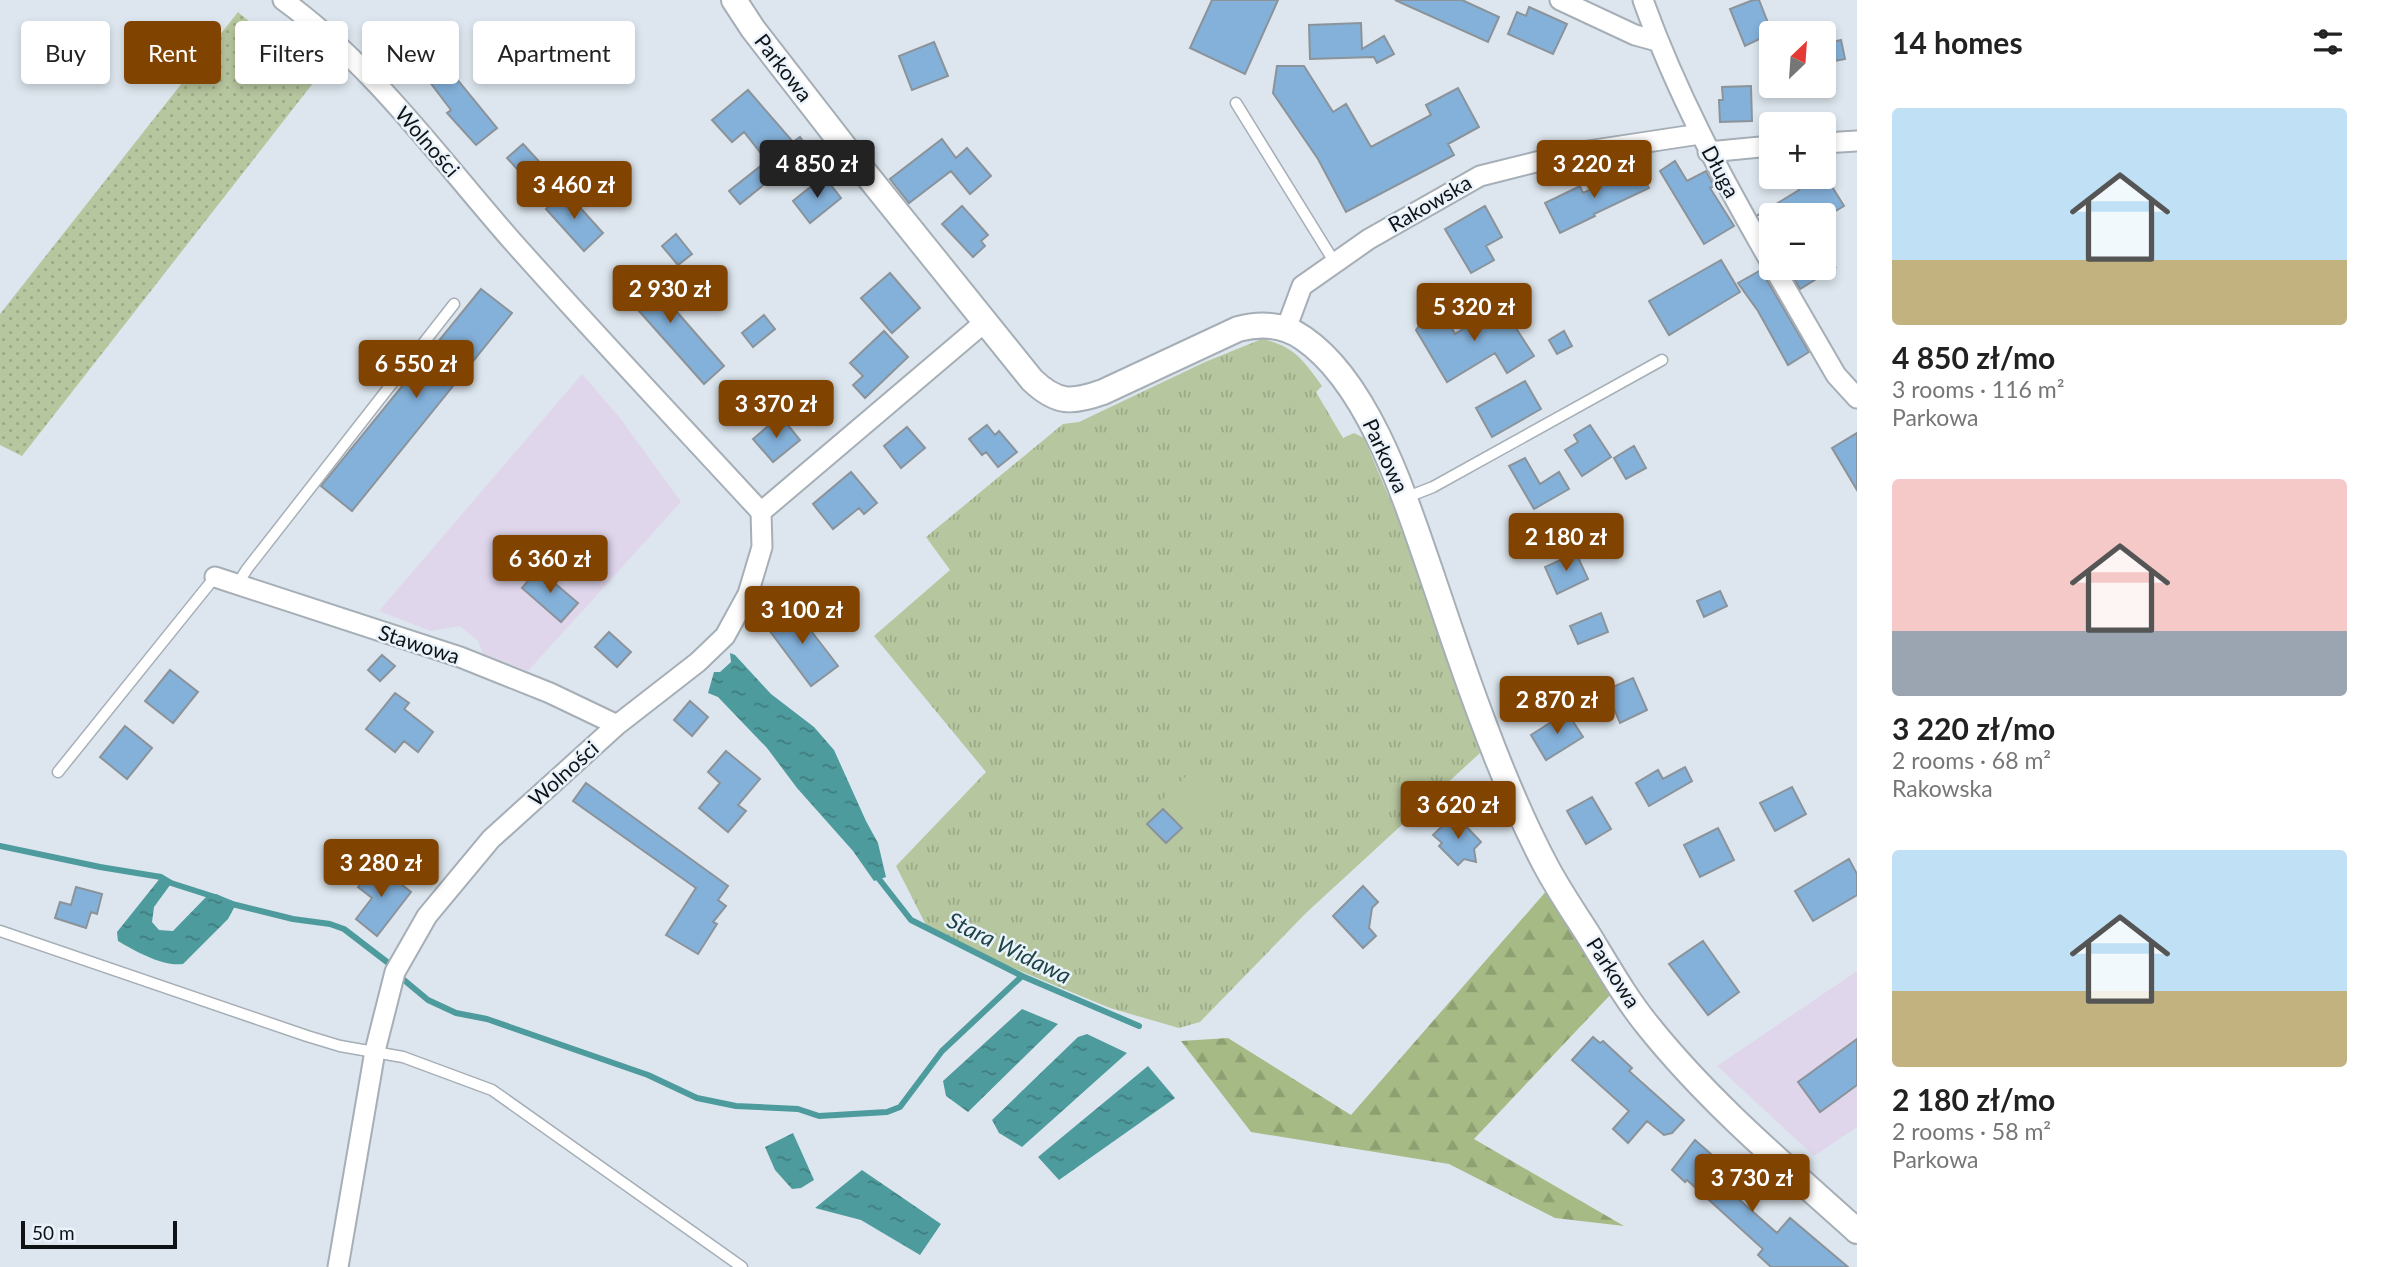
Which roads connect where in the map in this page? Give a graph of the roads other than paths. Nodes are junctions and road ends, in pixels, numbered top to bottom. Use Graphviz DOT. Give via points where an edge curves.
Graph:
graph roads {
  1 [pos="283,0"];
  2 [pos="734,0"];
  3 [pos="1560,0"];
  4 [pos="1643,0"];
  5 [pos="1657,41"];
  6 [pos="1236,103"];
  7 [pos="1857,141"];
  8 [pos="1836,142"];
  9 [pos="1704,143"];
  10 [pos="1759,145"];
  11 [pos="1759,242"];
  12 [pos="1335,263"];
  13 [pos="1781,280"];
  14 [pos="454,304"];
  15 [pos="986,321"];
  16 [pos="1286,329"];
  17 [pos="1662,360"];
  18 [pos="1857,398"];
  19 [pos="1405,498"];
  20 [pos="761,512"];
  21 [pos="215,577"];
  22 [pos="237,585"];
  23 [pos="617,725"];
  24 [pos="58,772"];
  25 [pos="0,931"];
  26 [pos="375,1051"];
  27 [pos="1857,1231"];
  28 [pos="338,1267"];
  29 [pos="742,1267"];
  1 -- 20 [label="street, Wolności" via="349,55"];
  2 -- 15 [label="street, Parkowa" via="850,155"];
  3 -- 5 [label="street"];
  4 -- 5 [label="street, Długa"];
  5 -- 9 [label="street, Długa"];
  6 -- 12 [label="lane"];
  7 -- 8 [label="street"];
  9 -- 10 [label="street, Rakowska"];
  9 -- 11 [label="street, Długa"];
  9 -- 12 [label="street, Rakowska" via="1568,154 1480,176"];
  12 -- 16 [label="street, Rakowska" via="1302,286"];
  13 -- 18 [label="street" via="1836,375"];
  14 -- 22 [label="lane"];
  15 -- 16 [label="street, Parkowa" via="1032,380 1067,401 1103,392 1238,328"];
  15 -- 20 [label="street"];
  16 -- 19 [label="street, Parkowa" via="1318,349 1357,397"];
  17 -- 19 [label="lane"];
  19 -- 27 [label="street, Parkowa" via="1485,727 1548,870 1620,986 1675,1059 1735,1121"];
  20 -- 23 [label="street, Wolności" via="762,547 734,624 698,662"];
  21 -- 22 [label="street, Stawowa"];
  21 -- 24 [label="lane"];
  22 -- 23 [label="street, Stawowa" via="460,657"];
  23 -- 26 [label="street, Wolności" via="491,839 427,916 395,972"];
  25 -- 26 [label="lane" via="307,1036"];
  26 -- 28 [label="street, Wolności"];
  26 -- 29 [label="lane" via="492,1090"];
}
